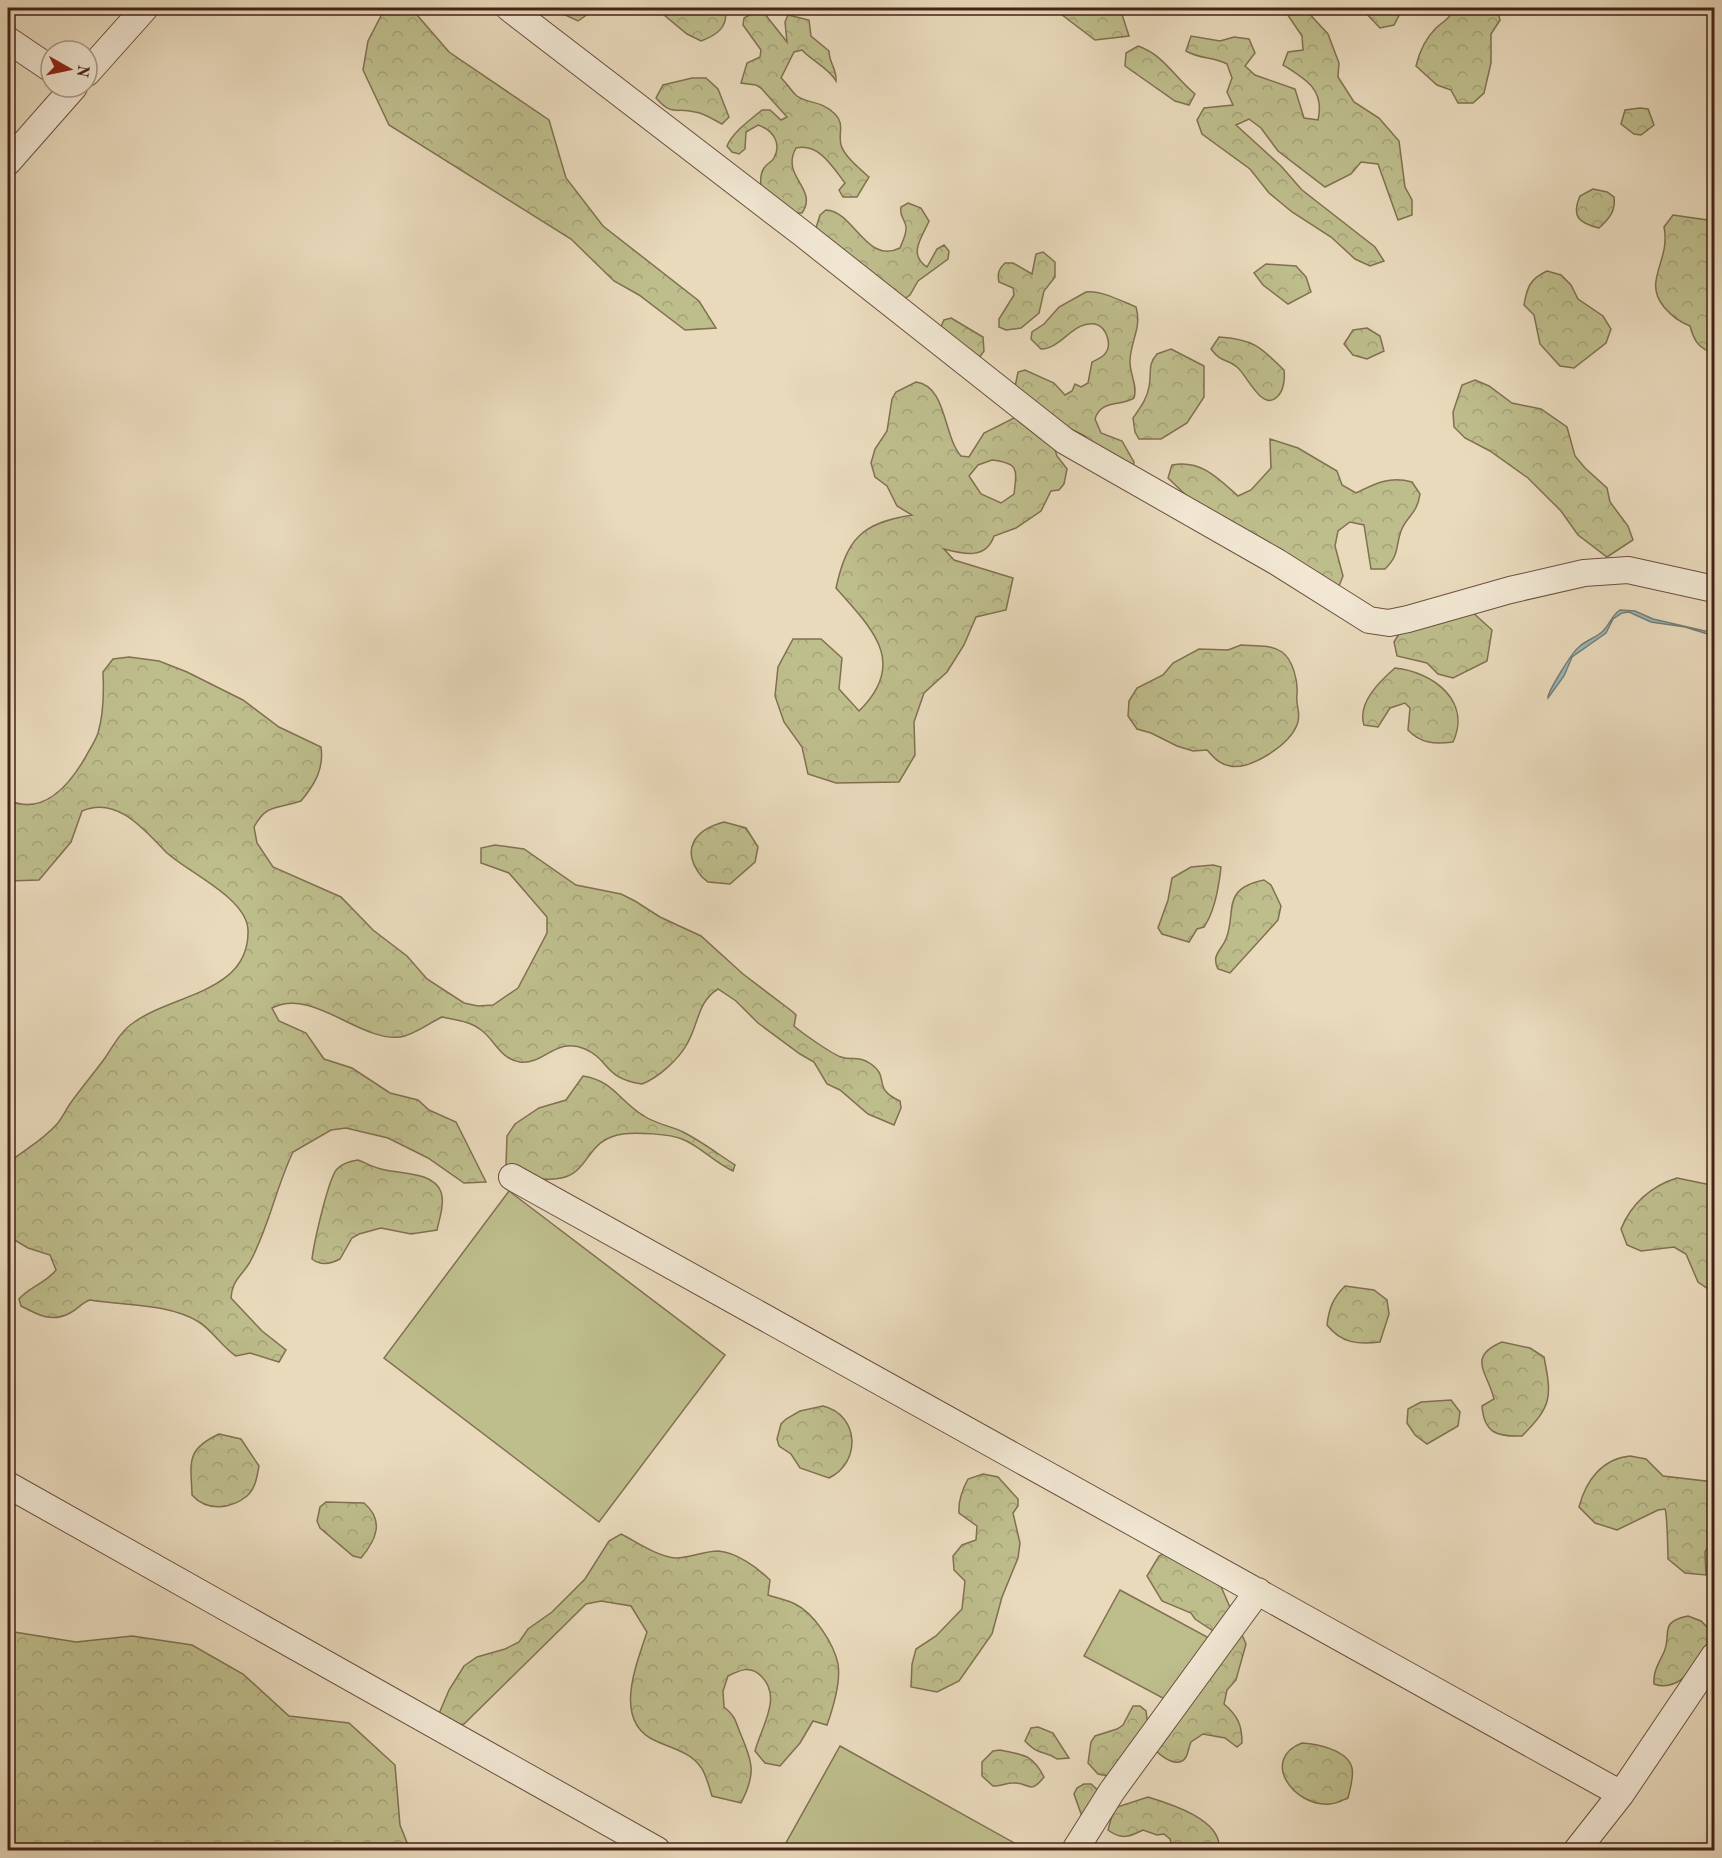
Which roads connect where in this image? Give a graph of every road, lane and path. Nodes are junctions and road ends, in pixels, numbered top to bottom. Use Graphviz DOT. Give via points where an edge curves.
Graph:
graph roads {
  1 [pos="145,8"];
  2 [pos="509,8"];
  3 [pos="8,40"];
  4 [pos="99,60"];
  5 [pos="39,61"];
  6 [pos="63,99"];
  7 [pos="8,162"];
  8 [pos="1714,589"];
  9 [pos="512,1177"];
  10 [pos="8,1485"];
  11 [pos="1258,1591"];
  12 [pos="1714,1656"];
  13 [pos="1621,1794"];
  14 [pos="657,1851"];
  15 [pos="1075,1851"];
  16 [pos="1577,1851"];
  1 -- 4 [label="street"];
  2 -- 8 [label="street" via="1065,441 1277,562 1369,620 1389,623 1408,619 1584,573 1628,570"];
  3 -- 5 [label="street"];
  6 -- 7 [label="street"];
  9 -- 11 [label="street"];
  10 -- 14 [label="street"];
  11 -- 13 [label="street"];
  11 -- 15 [label="street" via="1112,1791"];
  12 -- 13 [label="street"];
  13 -- 16 [label="street"];
}
